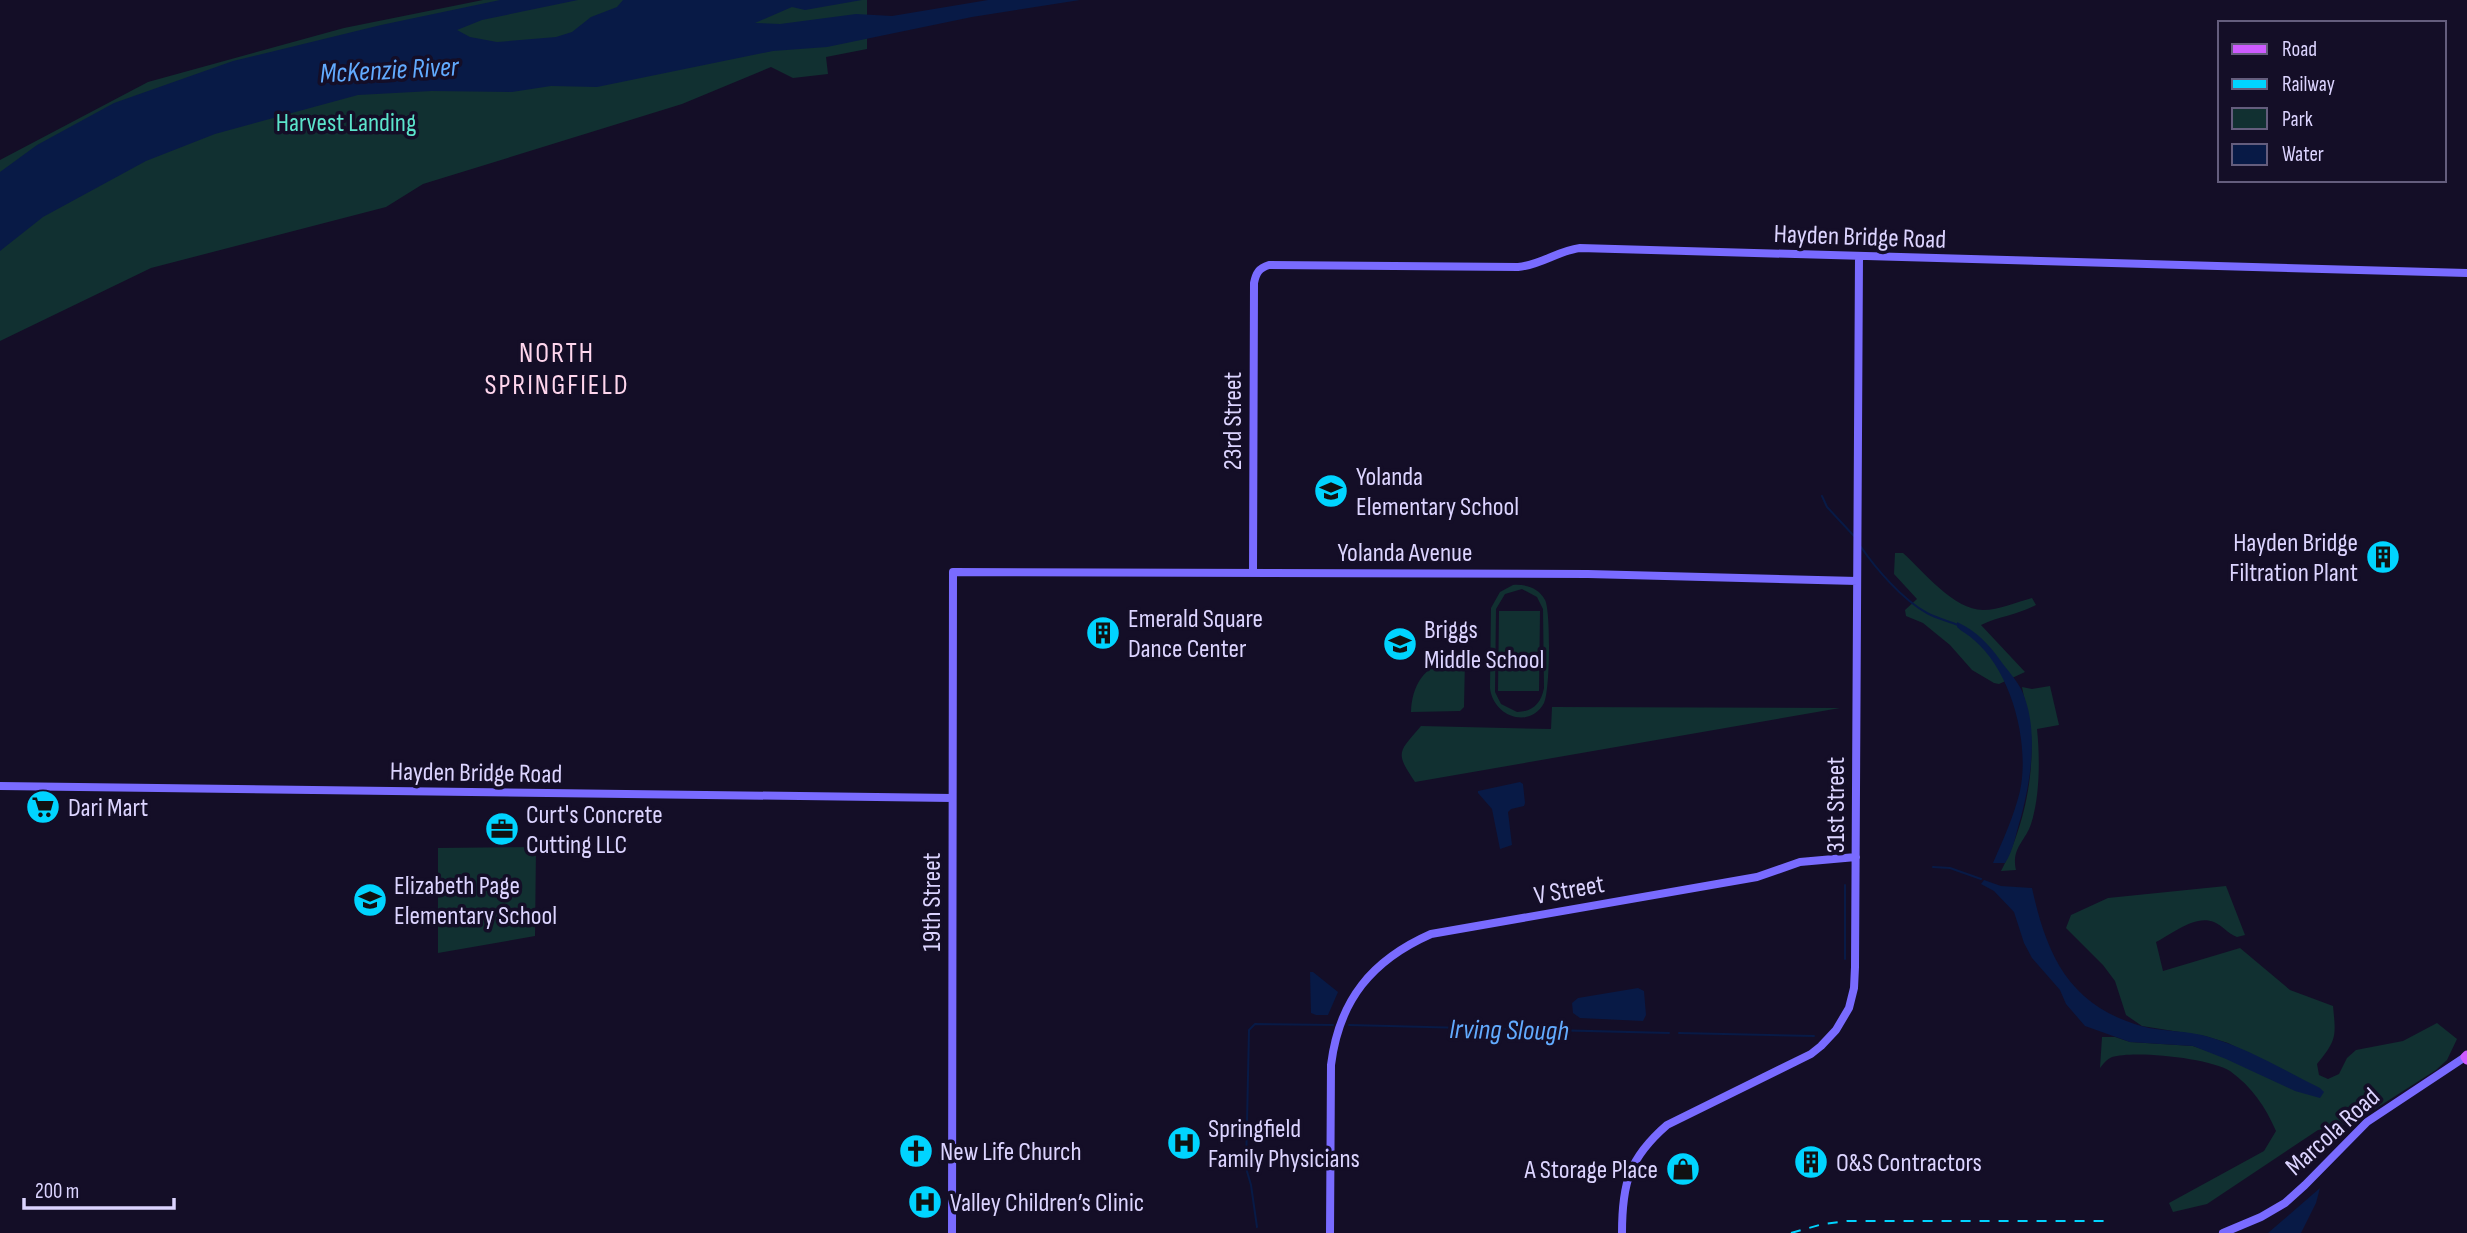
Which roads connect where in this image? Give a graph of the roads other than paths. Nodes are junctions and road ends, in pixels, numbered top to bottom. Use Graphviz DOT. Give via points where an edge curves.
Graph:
graph roads {
  1 [pos="1859,257"];
  2 [pos="1258,272"];
  3 [pos="2467,273"];
  4 [pos="953,572"];
  5 [pos="1253,572"];
  6 [pos="1857,581"];
  7 [pos="0,786"];
  8 [pos="952,798"];
  9 [pos="1856,857"];
  10 [pos="2466,1057"];
  11 [pos="952,1233"];
  12 [pos="1333,1233"];
  13 [pos="1622,1233"];
  14 [pos="2223,1233"];
  1 -- 2 [label="street, Hayden Bridge Road" via="1580,248 1518,267 1269,265"];
  1 -- 3 [label="street, Hayden Bridge Road"];
  1 -- 6 [label="street, 31st Street"];
  2 -- 5 [label="street, 23rd Street" via="1254,284"];
  4 -- 5 [label="street, Yolanda Avenue"];
  4 -- 8 [label="street, 19th Street"];
  5 -- 6 [label="street, Yolanda Avenue"];
  6 -- 9 [label="street, 31st Street"];
  7 -- 8 [label="street, Hayden Bridge Road"];
  8 -- 11 [label="street, 19th Street"];
  9 -- 12 [label="street, V Street" via="1800,862 1757,877 1431,934 1395,952 1366,978 1347,1007 1331,1065"];
  9 -- 13 [label="street, 31st Street" via="1854,988 1842,1020 1811,1054 1667,1125 1648,1142 1624,1194"];
  10 -- 14 [label="street, Marcola Road" via="2367,1122 2285,1202"];
}
